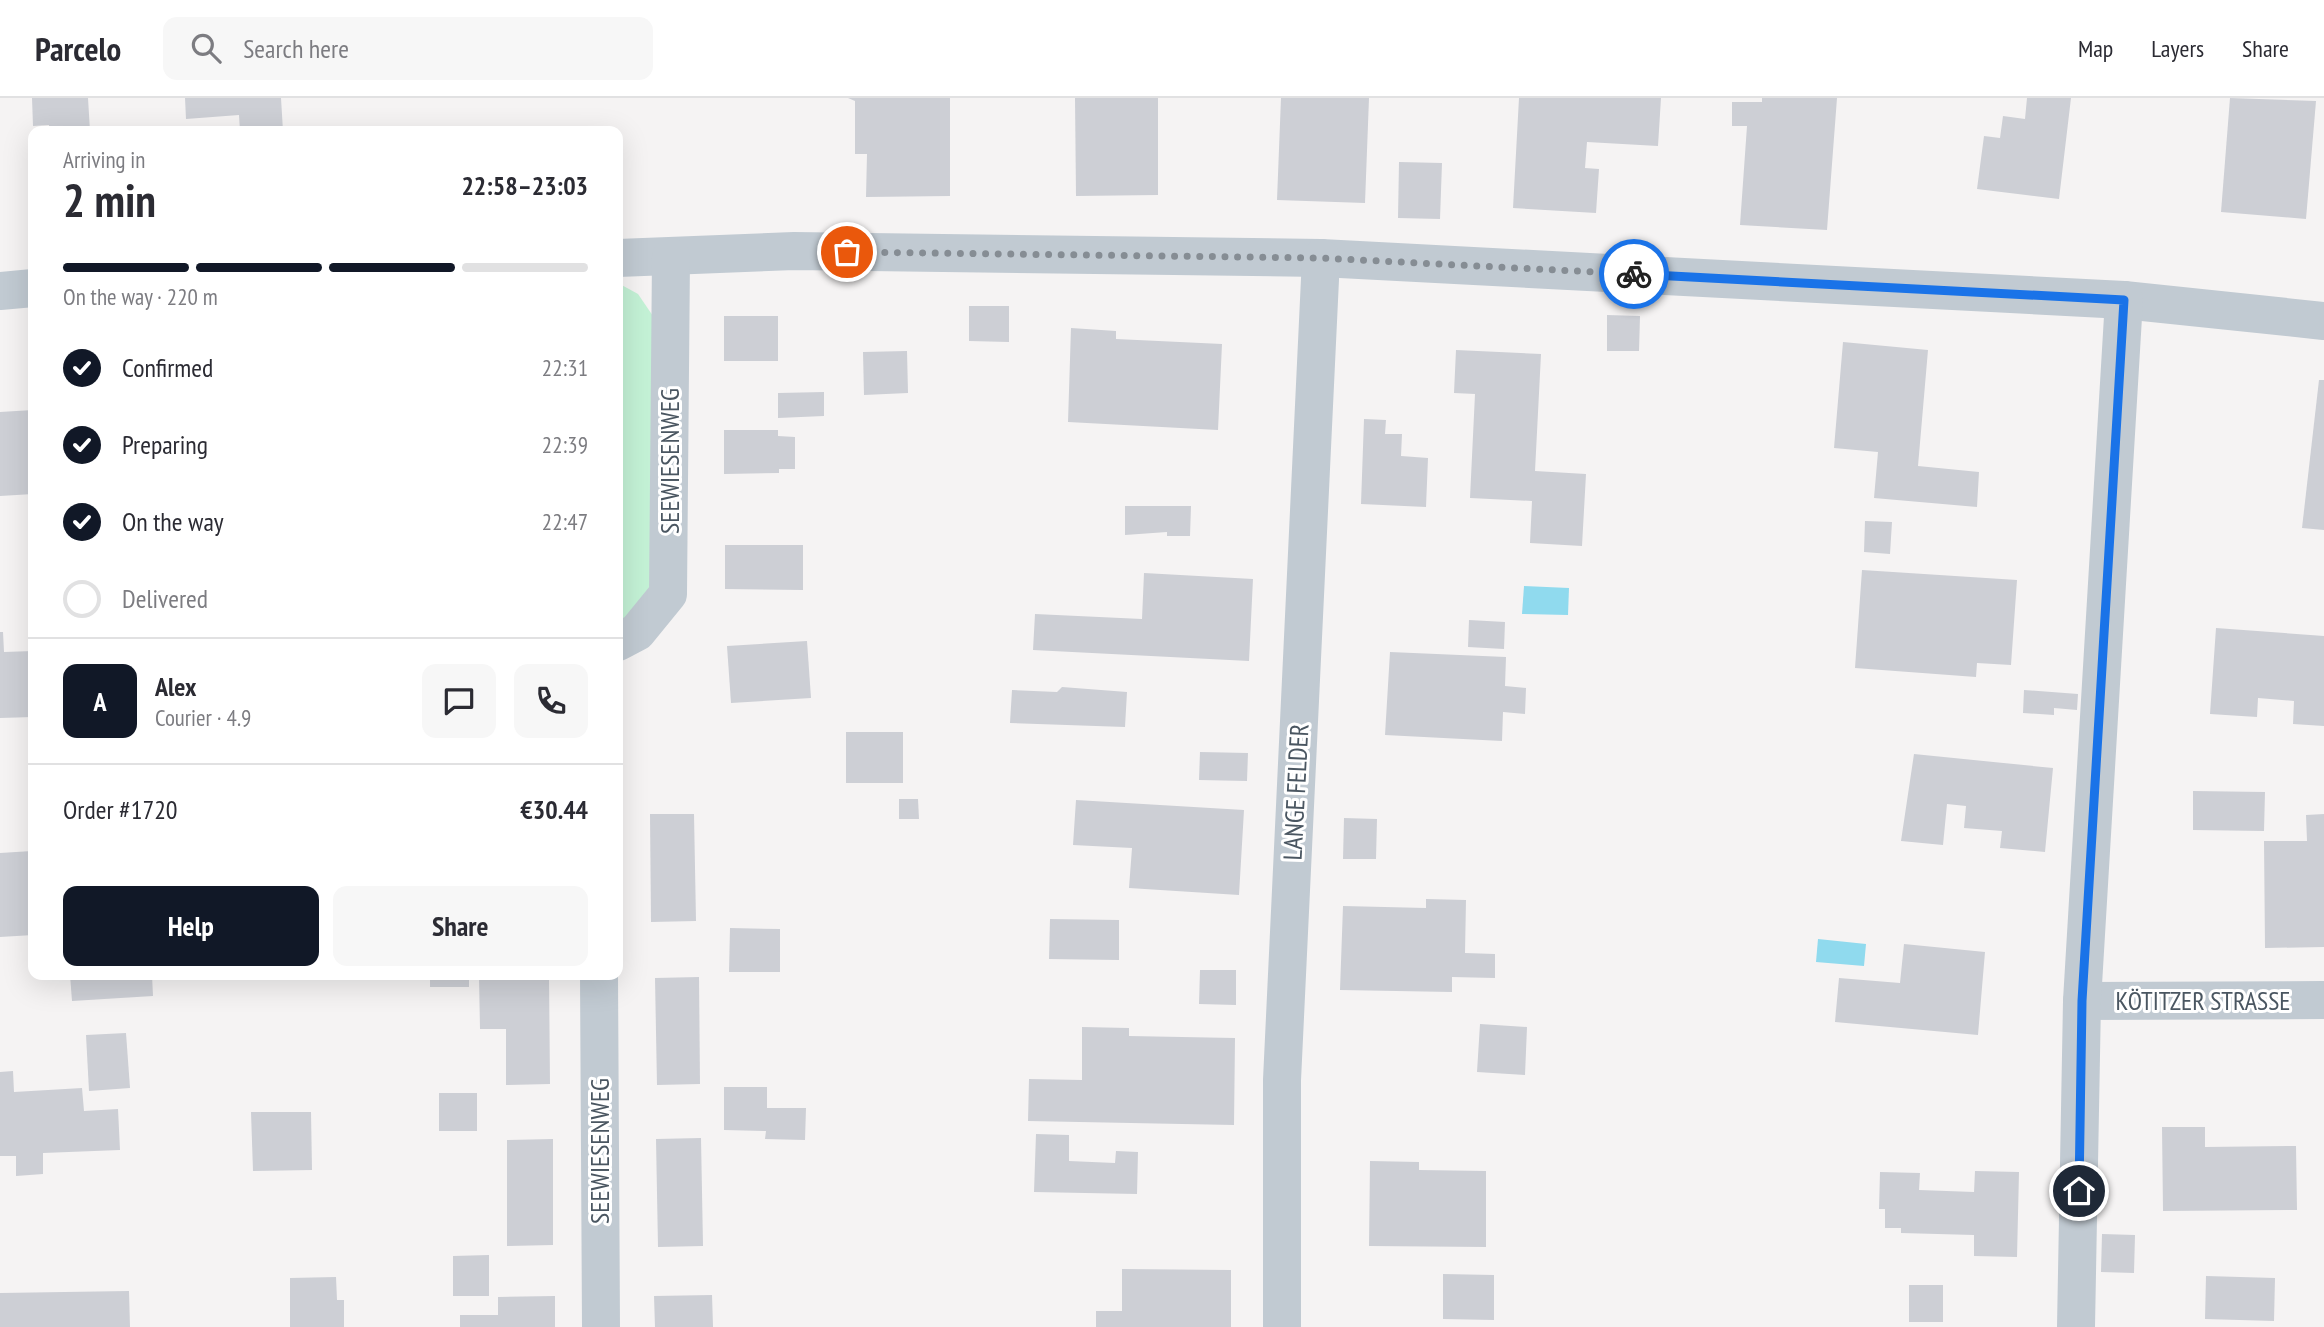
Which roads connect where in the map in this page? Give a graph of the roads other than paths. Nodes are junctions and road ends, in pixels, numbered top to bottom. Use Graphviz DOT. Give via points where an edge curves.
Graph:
graph roads {
  1 [pos="671,257"];
  2 [pos="623,258"];
  3 [pos="1321,258"];
  4 [pos="28,288"];
  5 [pos="0,291"];
  6 [pos="2124,300"];
  7 [pos="2324,321"];
  8 [pos="623,640"];
  9 [pos="598,980"];
  10 [pos="2324,1000"];
  11 [pos="2082,1001"];
  12 [pos="601,1327"];
  13 [pos="1282,1327"];
  14 [pos="2076,1327"];
  1 -- 2 [label="street"];
  1 -- 3 [label="street" via="794,251"];
  1 -- 8 [label="street, SEEWIESENWEG" via="668,594 638,632"];
  3 -- 6 [label="street"];
  3 -- 13 [label="street, LANGE FELDER" via="1282,1080"];
  4 -- 5 [label="street"];
  6 -- 7 [label="street"];
  6 -- 11 [label="street"];
  9 -- 12 [label="street, SEEWIESENWEG"];
  10 -- 11 [label="street, KÖTITZER STRASSE"];
  11 -- 14 [label="street"];
}
